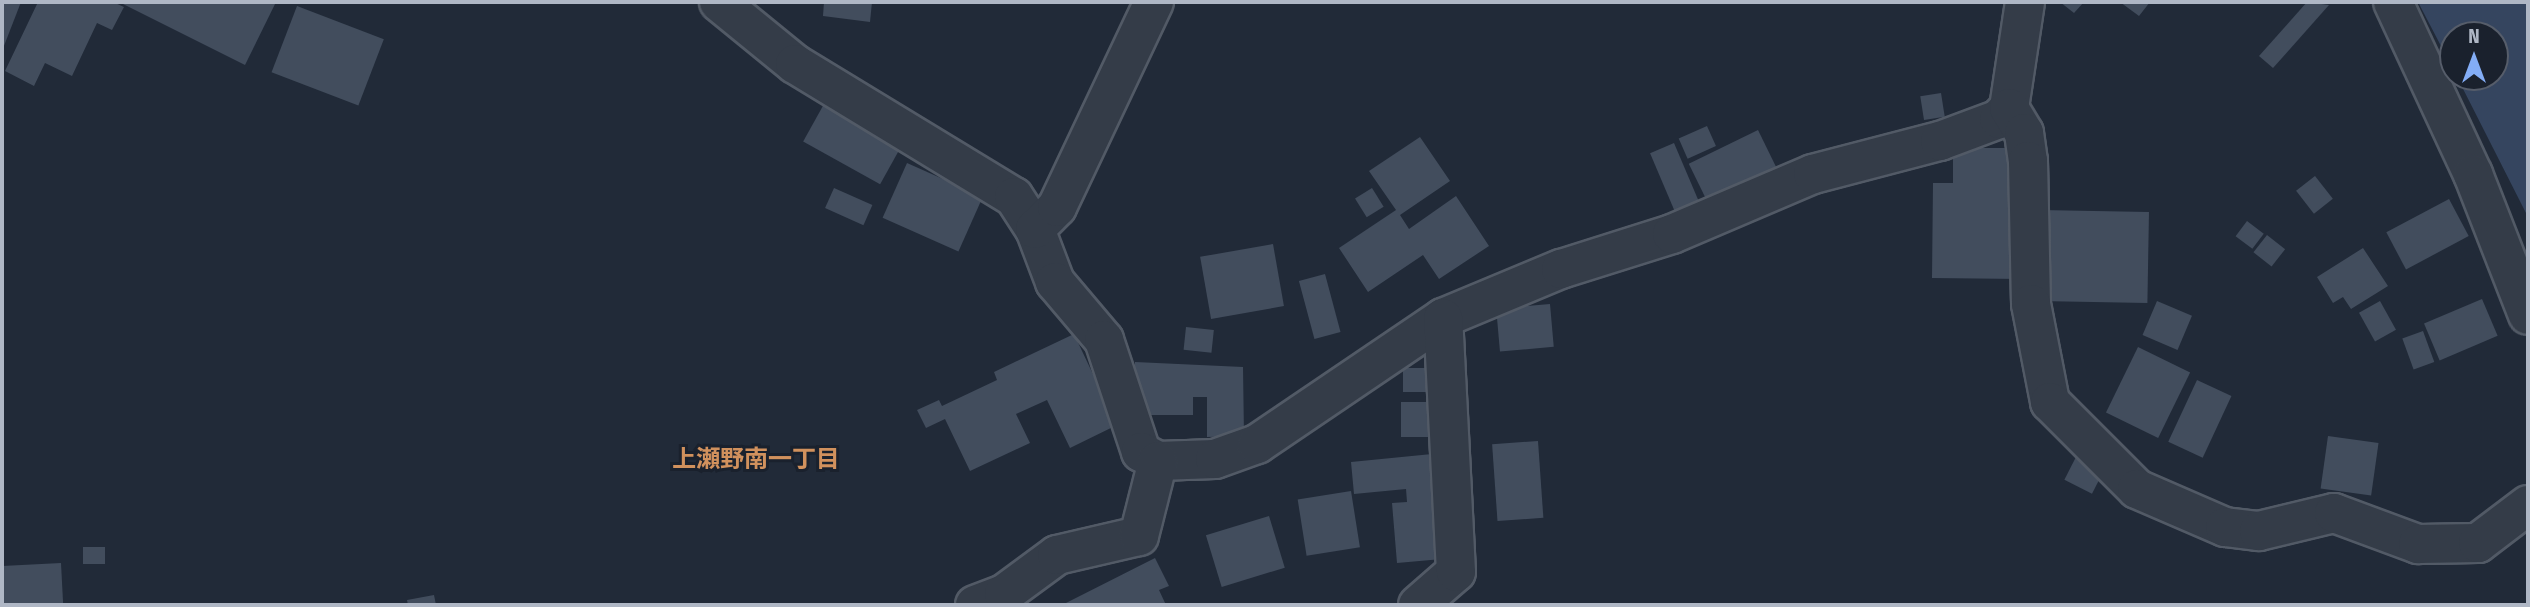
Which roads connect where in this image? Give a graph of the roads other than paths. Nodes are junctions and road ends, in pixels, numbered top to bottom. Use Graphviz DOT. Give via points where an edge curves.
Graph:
graph roads {
  1 [pos="719,2"];
  2 [pos="1154,2"];
  3 [pos="2025,2"];
  4 [pos="2393,2"];
  5 [pos="2009,108"];
  6 [pos="1035,229"];
  7 [pos="2528,315"];
  8 [pos="1443,318"];
  9 [pos="1158,461"];
  10 [pos="2528,505"];
  11 [pos="975,605"];
  12 [pos="1418,605"];
  1 -- 6 [label="street" via="795,64 1014,197"];
  2 -- 6 [label="street" via="1056,207"];
  3 -- 5 [label="street"];
  4 -- 7 [label="street" via="2473,174"];
  5 -- 8 [label="street" via="1999,119 1940,141 1813,174 1672,234 1561,269"];
  5 -- 10 [label="street" via="2024,133 2028,161 2031,304 2050,402 2070,428 2108,455 2137,489 2225,527 2259,531 2334,513 2418,544 2478,543"];
  6 -- 9 [label="street" via="1055,282 1104,340 1141,452"];
  8 -- 9 [label="street" via="1257,444 1215,458"];
  8 -- 12 [label="street" via="1457,572"];
  9 -- 11 [label="street" via="1139,536 1056,555 1004,594"];
}
